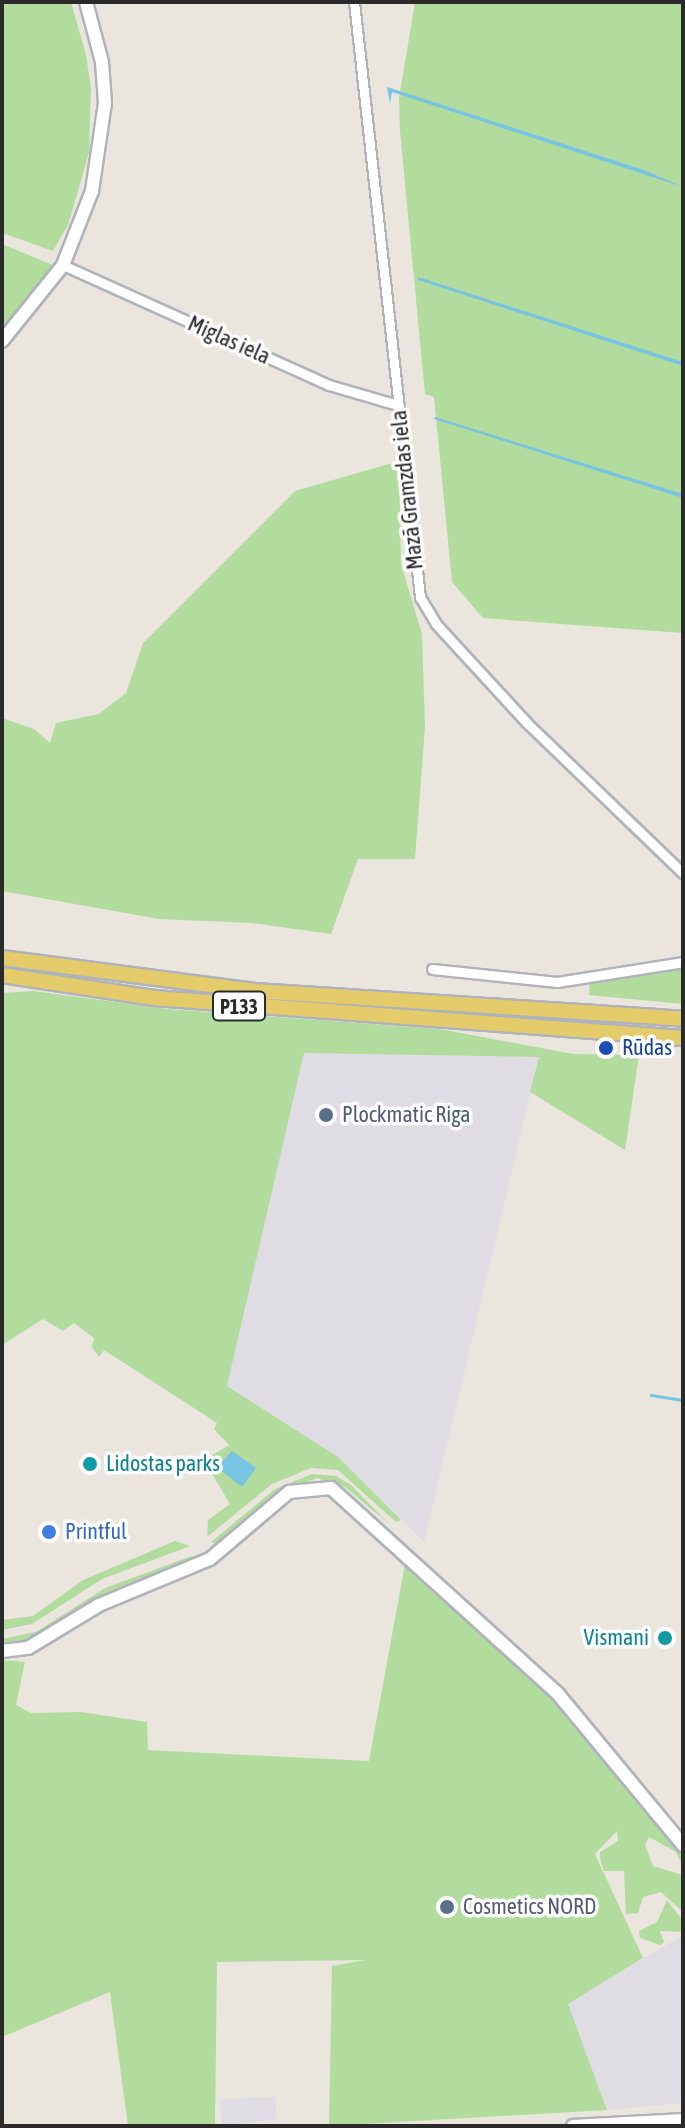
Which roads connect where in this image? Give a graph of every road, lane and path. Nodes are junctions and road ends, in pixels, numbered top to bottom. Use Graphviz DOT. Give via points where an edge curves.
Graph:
graph roads {
  1 [pos="86,2"];
  2 [pos="354,2"];
  3 [pos="63,265"];
  4 [pos="2,341"];
  5 [pos="398,405"];
  6 [pos="683,873"];
  7 [pos="2,958"];
  8 [pos="683,962"];
  9 [pos="432,969"];
  10 [pos="2,975"];
  11 [pos="683,1019"];
  12 [pos="683,1038"];
  13 [pos="2,1651"];
  14 [pos="683,1845"];
  15 [pos="683,2120"];
  16 [pos="573,2126"];
  1 -- 3 [label="street" via="102,62 102,150 81,230"];
  2 -- 5 [label="street, Mazā Gramzdas iela"];
  3 -- 4 [label="street"];
  3 -- 5 [label="street, Miglas iela" via="329,385"];
  5 -- 6 [label="street, Mazā Gramzdas iela" via="416,579 426,611 527,723"];
  7 -- 11 [label="main road, P133" via="255,991"];
  8 -- 9 [label="street" via="557,982"];
  10 -- 12 [label="main road, P133" via="154,998"];
  13 -- 14 [label="street" via="28,1648 99,1605 210,1559 289,1492 331,1488 558,1694"];
  15 -- 16 [label="street"];
}
